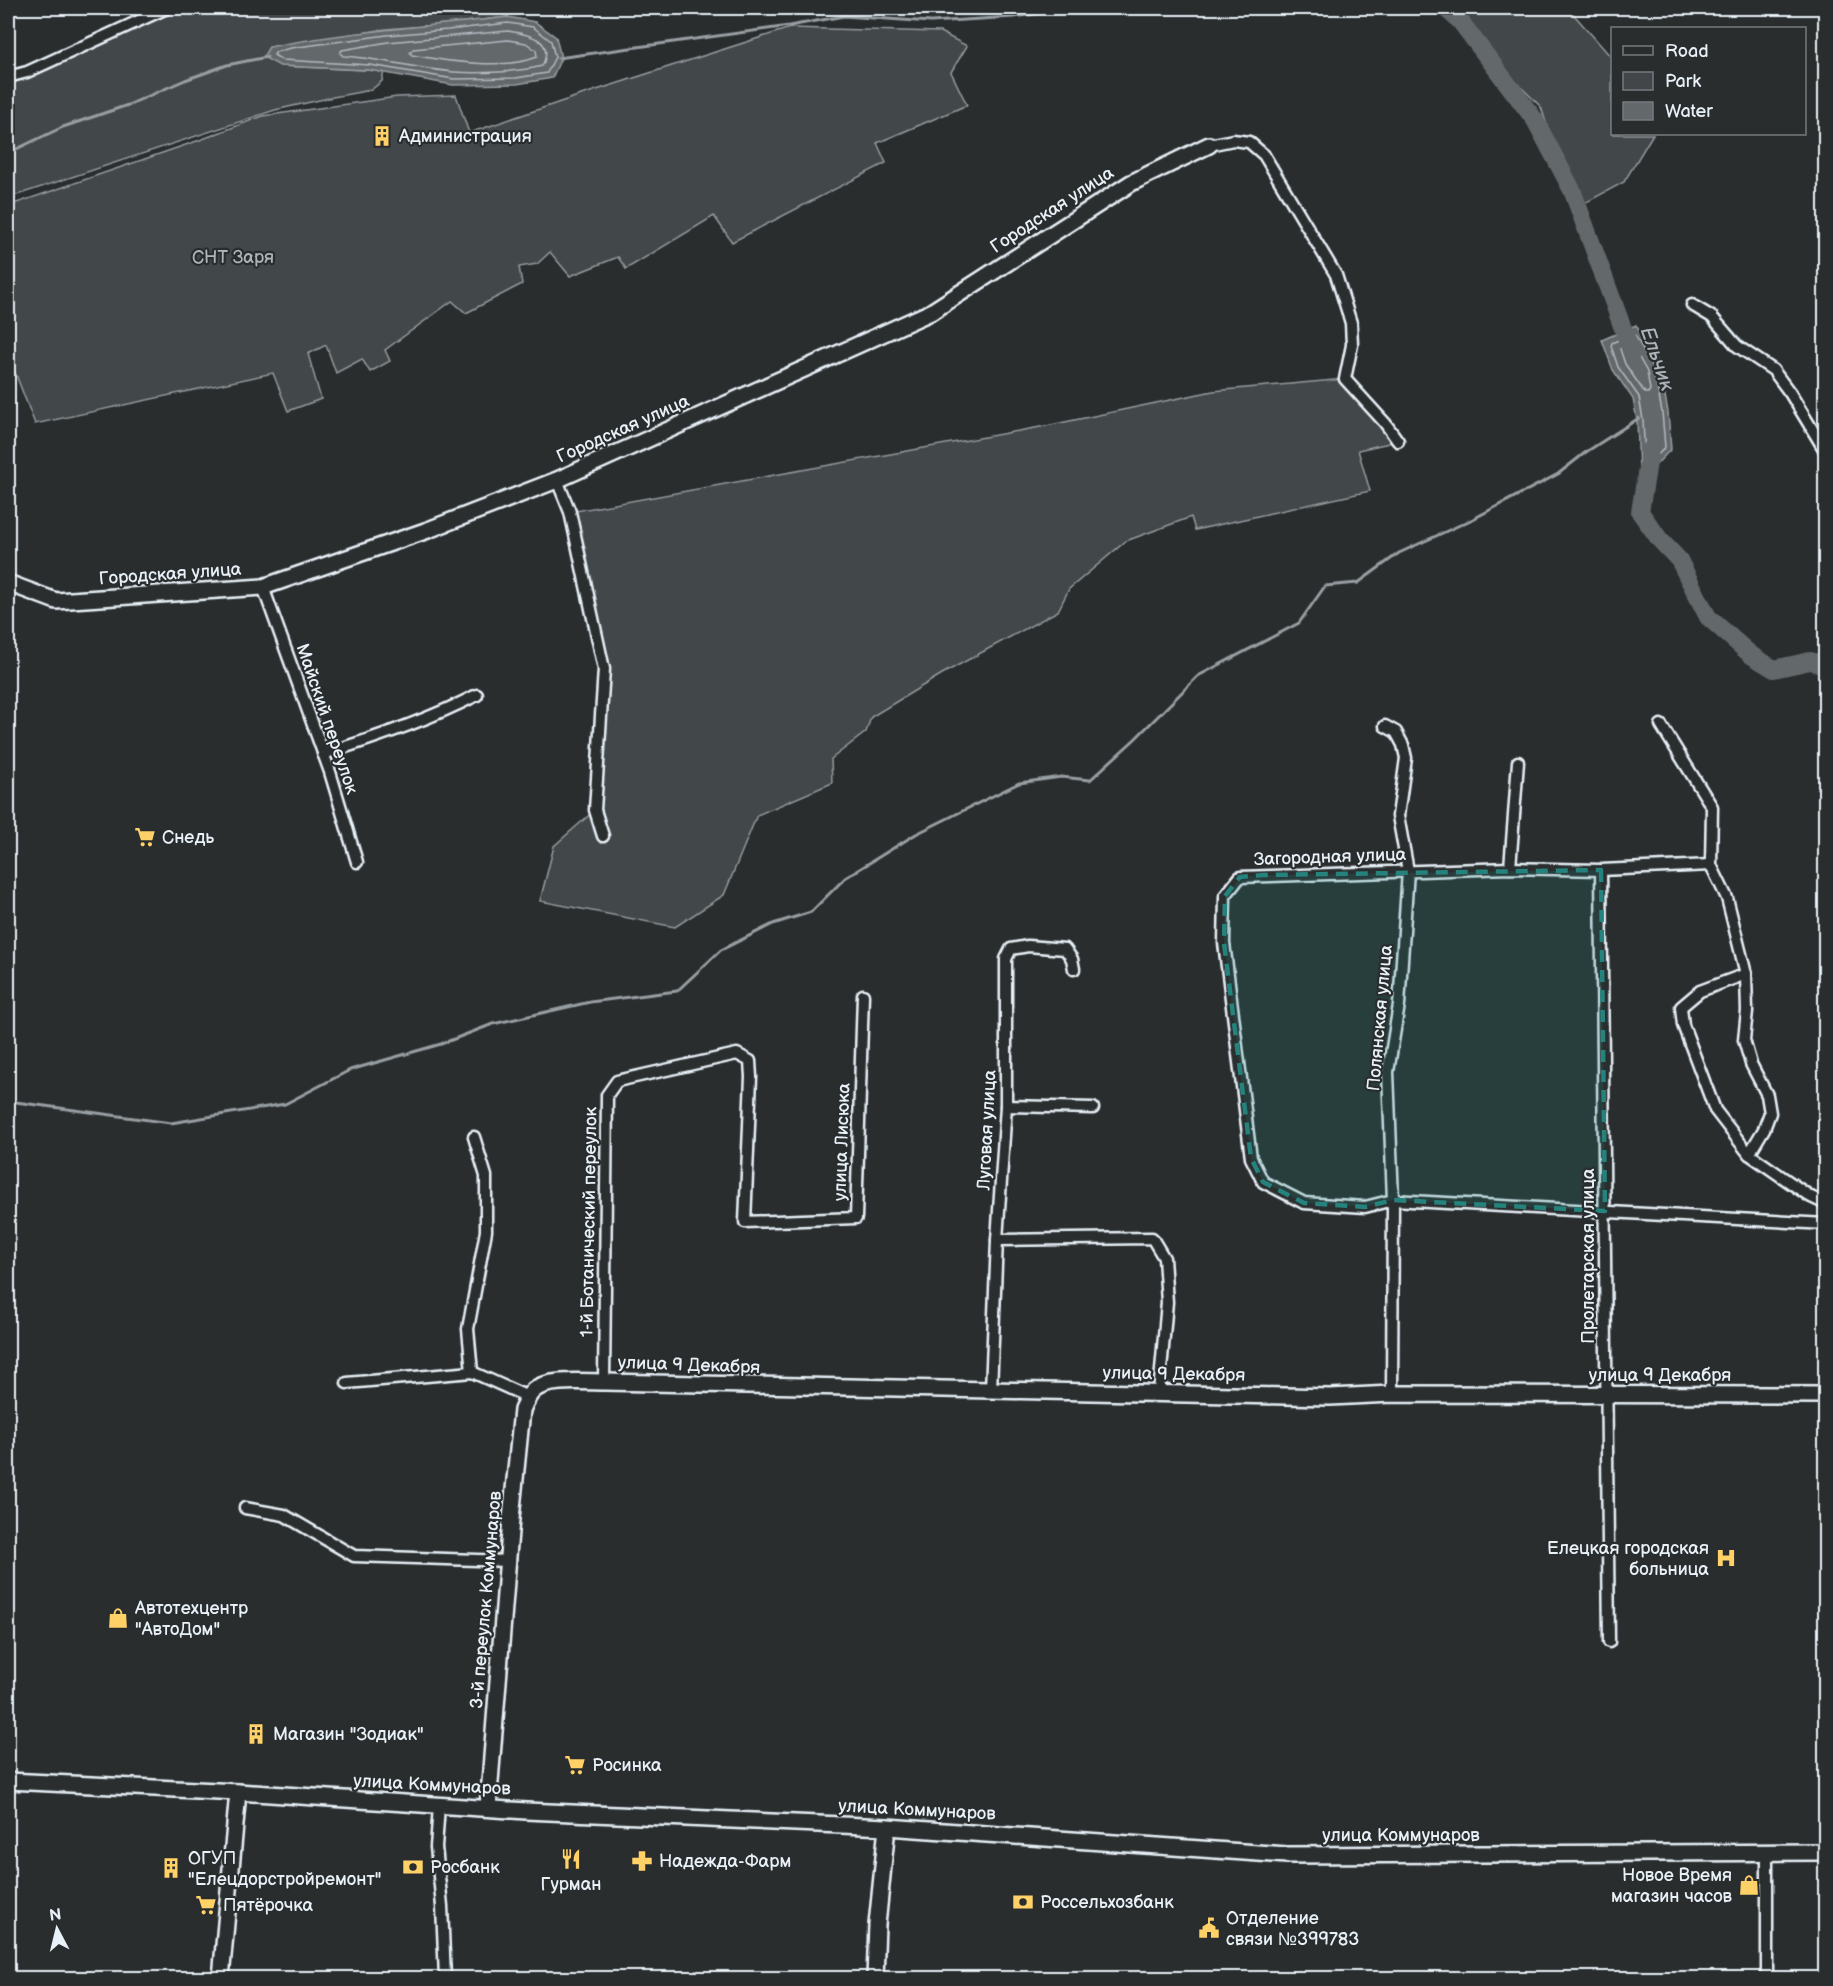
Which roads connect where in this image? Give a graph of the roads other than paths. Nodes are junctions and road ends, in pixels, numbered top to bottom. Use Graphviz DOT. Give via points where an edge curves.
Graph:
graph roads {
  1 [pos="167,8"];
  2 [pos="8,77"];
  3 [pos="1209,145"];
  4 [pos="1692,305"];
  5 [pos="1398,441"];
  6 [pos="1826,452"];
  7 [pos="557,480"];
  8 [pos="8,583"];
  9 [pos="263,587"];
  10 [pos="477,695"];
  11 [pos="1661,725"];
  12 [pos="1386,726"];
  13 [pos="323,754"];
  14 [pos="1518,762"];
  15 [pos="603,836"];
  16 [pos="357,862"];
  17 [pos="1710,865"];
  18 [pos="1510,868"];
  19 [pos="1601,870"];
  20 [pos="1408,871"];
  21 [pos="1074,969"];
  22 [pos="1746,974"];
  23 [pos="863,995"];
  24 [pos="737,1054"];
  25 [pos="1006,1106"];
  26 [pos="1093,1108"];
  27 [pos="474,1137"];
  28 [pos="1749,1154"];
  29 [pos="1392,1200"];
  30 [pos="1826,1204"];
  31 [pos="1605,1210"];
  32 [pos="1826,1224"];
  33 [pos="997,1240"];
  34 [pos="472,1372"];
  35 [pos="604,1382"];
  36 [pos="346,1383"];
  37 [pos="991,1390"];
  38 [pos="1159,1393"];
  39 [pos="1392,1394"];
  40 [pos="1605,1394"];
  41 [pos="1826,1395"];
  42 [pos="528,1397"];
  43 [pos="245,1508"];
  44 [pos="508,1561"];
  45 [pos="1608,1642"];
  46 [pos="8,1781"];
  47 [pos="238,1792"];
  48 [pos="439,1806"];
  49 [pos="488,1807"];
  50 [pos="886,1827"];
  51 [pos="1826,1852"];
  52 [pos="1767,1853"];
  53 [pos="221,1978"];
  54 [pos="445,1978"];
  55 [pos="875,1978"];
  56 [pos="1767,1978"];
  1 -- 2 [label="street"];
  3 -- 5 [label="street" via="1233,140 1249,142 1264,155 1336,275 1351,323 1352,345 1345,379"];
  3 -- 7 [label="street, Городская улица" via="1131,183 931,312"];
  4 -- 6 [label="street" via="1712,317 1737,346 1773,370"];
  7 -- 9 [label="street, Городская улица"];
  7 -- 15 [label="street" via="570,512 604,669 595,810"];
  8 -- 9 [label="street, Городская улица" via="56,601"];
  9 -- 13 [label="street, Майский переулок"];
  10 -- 13 [label="street" via="437,715"];
  11 -- 17 [label="street" via="1712,807"];
  12 -- 20 [label="street, Полянская улица" via="1396,732 1406,758 1398,816"];
  13 -- 16 [label="street, Майский переулок"];
  14 -- 18 [label="street"];
  17 -- 19 [label="street, Загородная улица"];
  17 -- 22 [label="street" via="1727,898"];
  18 -- 19 [label="street, Загородная улица"];
  18 -- 20 [label="street, Загородная улица"];
  19 -- 31 [label="street, Пролетарская улица"];
  20 -- 29 [label="street, Полянская улица" via="1399,1005 1388,1072"];
  20 -- 29 [label="street, Загородная улица" via="1240,877 1225,896 1224,943 1251,1158 1263,1182 1304,1203 1365,1207"];
  21 -- 25 [label="street, Луговая улица" via="1065,949 1011,948 1006,959"];
  22 -- 28 [label="street" via="1744,1040 1767,1095 1770,1113"];
  22 -- 28 [label="street" via="1700,991 1681,1006 1683,1025 1715,1110"];
  23 -- 24 [label="street, улица Лисюка" via="856,1218 745,1222 751,1077 750,1061"];
  24 -- 35 [label="street, 1-й Ботанический переулок" via="617,1081 607,1095"];
  25 -- 26 [label="street"];
  25 -- 33 [label="street, Луговая улица"];
  27 -- 34 [label="street" via="486,1176 486,1231 468,1329"];
  28 -- 30 [label="street"];
  29 -- 31 [label="street"];
  29 -- 39 [label="street, Полянская улица"];
  31 -- 32 [label="street"];
  31 -- 40 [label="street, Пролетарская улица"];
  33 -- 37 [label="street, Луговая улица"];
  33 -- 38 [label="street" via="1152,1238 1164,1258 1167,1302"];
  34 -- 36 [label="street"];
  34 -- 42 [label="street"];
  35 -- 37 [label="street, улица 9 Декабря"];
  35 -- 42 [label="street, улица 9 Декабря" via="547,1383"];
  37 -- 38 [label="street, улица 9 Декабря"];
  38 -- 39 [label="street, улица 9 Декабря" via="1330,1397"];
  39 -- 40 [label="street, улица 9 Декабря"];
  40 -- 41 [label="street, улица 9 Декабря"];
  40 -- 45 [label="street, Пролетарская улица"];
  42 -- 44 [label="street, 3-й переулок Коммунаров" via="522,1410"];
  43 -- 44 [label="street" via="284,1515 354,1556"];
  44 -- 49 [label="street, 3-й переулок Коммунаров"];
  46 -- 47 [label="street, улица Коммунаров"];
  47 -- 48 [label="street, улица Коммунаров"];
  47 -- 53 [label="street"];
  48 -- 49 [label="street, улица Коммунаров"];
  48 -- 54 [label="street" via="436,1848"];
  49 -- 50 [label="street, улица Коммунаров"];
  50 -- 52 [label="street, улица Коммунаров" via="1287,1855"];
  50 -- 55 [label="street"];
  51 -- 52 [label="street, улица Коммунаров"];
  52 -- 56 [label="street"];
}
